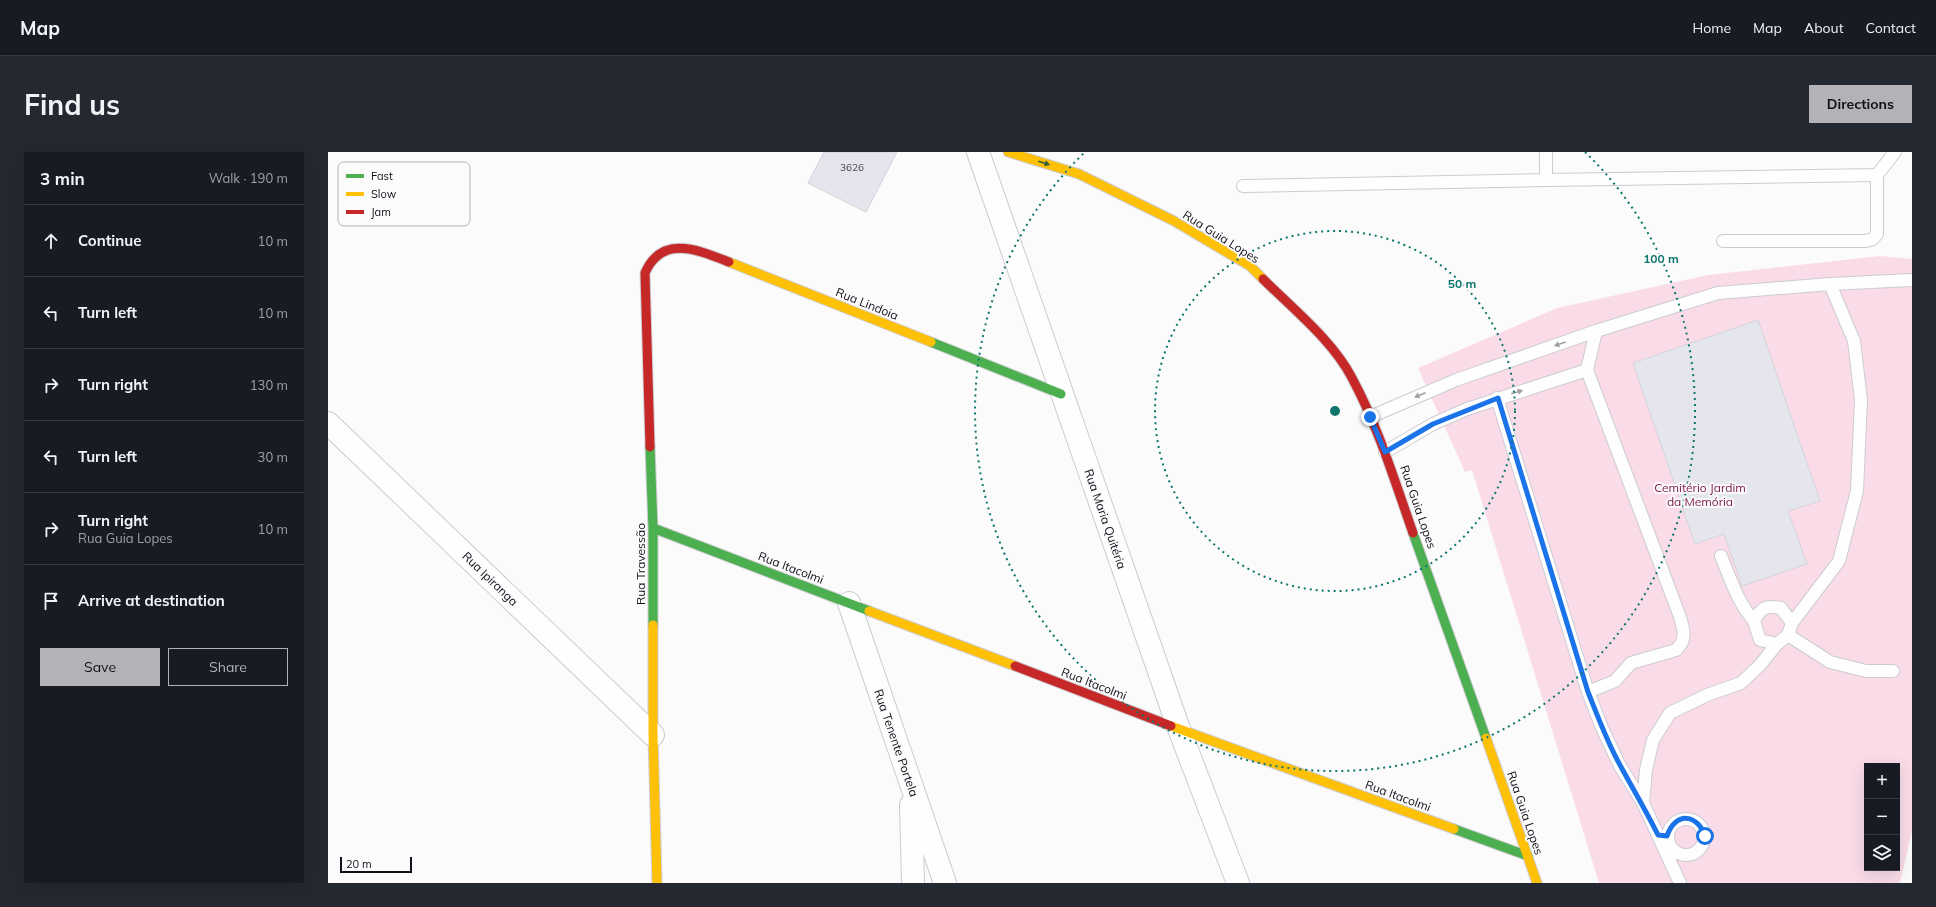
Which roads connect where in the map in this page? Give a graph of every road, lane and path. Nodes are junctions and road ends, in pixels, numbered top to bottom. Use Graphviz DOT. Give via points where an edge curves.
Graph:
graph roads {
  1 [pos="978,152"];
  2 [pos="1008,152"];
  3 [pos="1546,152"];
  4 [pos="1895,152"];
  5 [pos="1070,163"];
  6 [pos="1079,174"];
  7 [pos="1877,175"];
  8 [pos="1546,180"];
  9 [pos="1244,186"];
  10 [pos="1723,241"];
  11 [pos="662,252"];
  12 [pos="1912,280"];
  13 [pos="1830,284"];
  14 [pos="1596,331"];
  15 [pos="1587,370"];
  16 [pos="1061,394"];
  17 [pos="1498,398"];
  18 [pos="1370,417"];
  19 [pos="328,423"];
  20 [pos="1385,452"];
  21 [pos="653,528"];
  22 [pos="1721,556"];
  23 [pos="849,603"];
  24 [pos="1754,621"];
  25 [pos="1792,623"];
  26 [pos="1788,635"];
  27 [pos="1777,644"];
  28 [pos="1893,671"];
  29 [pos="1588,692"];
  30 [pos="1179,729"];
  31 [pos="653,735"];
  32 [pos="910,784"];
  33 [pos="1643,803"];
  34 [pos="1662,836"];
  35 [pos="1675,853"];
  36 [pos="1528,856"];
  37 [pos="1678,880"];
  38 [pos="657,883"];
  39 [pos="913,883"];
  40 [pos="945,883"];
  41 [pos="1238,883"];
  42 [pos="1537,883"];
  1 -- 16 [label="street, Rua Maria Quitéria"];
  2 -- 6 [label="street, Rua Guia Lopes, one-way"];
  3 -- 8 [label="lane"];
  4 -- 7 [label="lane"];
  5 -- 6 [label="street, Rua Guia Lopes"];
  6 -- 18 [label="street, Rua Guia Lopes" via="1174,222 1250,266 1329,345 1352,377"];
  7 -- 8 [label="lane"];
  7 -- 10 [label="lane" via="1878,234 1873,239"];
  8 -- 9 [label="lane"];
  11 -- 16 [label="street, Rua Lindoia" via="675,248 699,250"];
  11 -- 21 [label="street, Rua Travessão" via="649,260 645,273"];
  12 -- 13 [label="lane"];
  13 -- 14 [label="lane" via="1718,293"];
  13 -- 25 [label="lane" via="1854,342 1861,400 1857,491 1839,561"];
  14 -- 15 [label="lane"];
  14 -- 18 [label="lane, one-way" via="1456,380"];
  17 -- 15 [label="lane, one-way"];
  15 -- 29 [label="lane" via="1684,628 1682,645 1676,650 1632,663 1616,681"];
  16 -- 30 [label="street, Rua Maria Quitéria"];
  17 -- 20 [label="lane" via="1433,424"];
  17 -- 29 [label="lane"];
  18 -- 20 [label="street, Rua Guia Lopes"];
  19 -- 31 [label="street, Rua Ipiranga"];
  20 -- 36 [label="street, Rua Guia Lopes"];
  21 -- 23 [label="street, Rua Itacolmi"];
  21 -- 31 [label="street, Rua Travessão"];
  22 -- 24 [label="lane" via="1740,600"];
  23 -- 30 [label="street, Rua Itacolmi"];
  23 -- 32 [label="street, Rua Tenente Portela"];
  24 -- 25 [label="lane" via="1760,610 1770,606 1781,608"];
  24 -- 27 [label="lane" via="1760,640"];
  25 -- 26 [label="lane"];
  26 -- 27 [label="lane"];
  26 -- 28 [label="lane" via="1830,662 1866,671"];
  27 -- 33 [label="lane" via="1741,683 1707,695 1670,713 1653,740 1646,770"];
  29 -- 33 [label="lane" via="1620,766"];
  30 -- 36 [label="street, Rua Itacolmi"];
  30 -- 41 [label="street, Rua Maria Quitéria"];
  31 -- 38 [label="street, Rua Travessão"];
  32 -- 39 [label="street"];
  32 -- 40 [label="street, Rua Tenente Portela"];
  33 -- 34 [label="lane"];
  34 -- 35 [label="lane"];
  34 -- 35 [label="lane" via="1676,821 1696,821 1702,827 1705,836 1703,845 1697,853 1688,856"];
  34 -- 37 [label="lane"];
  35 -- 37 [label="lane"];
  36 -- 42 [label="street, Rua Guia Lopes"];
}
